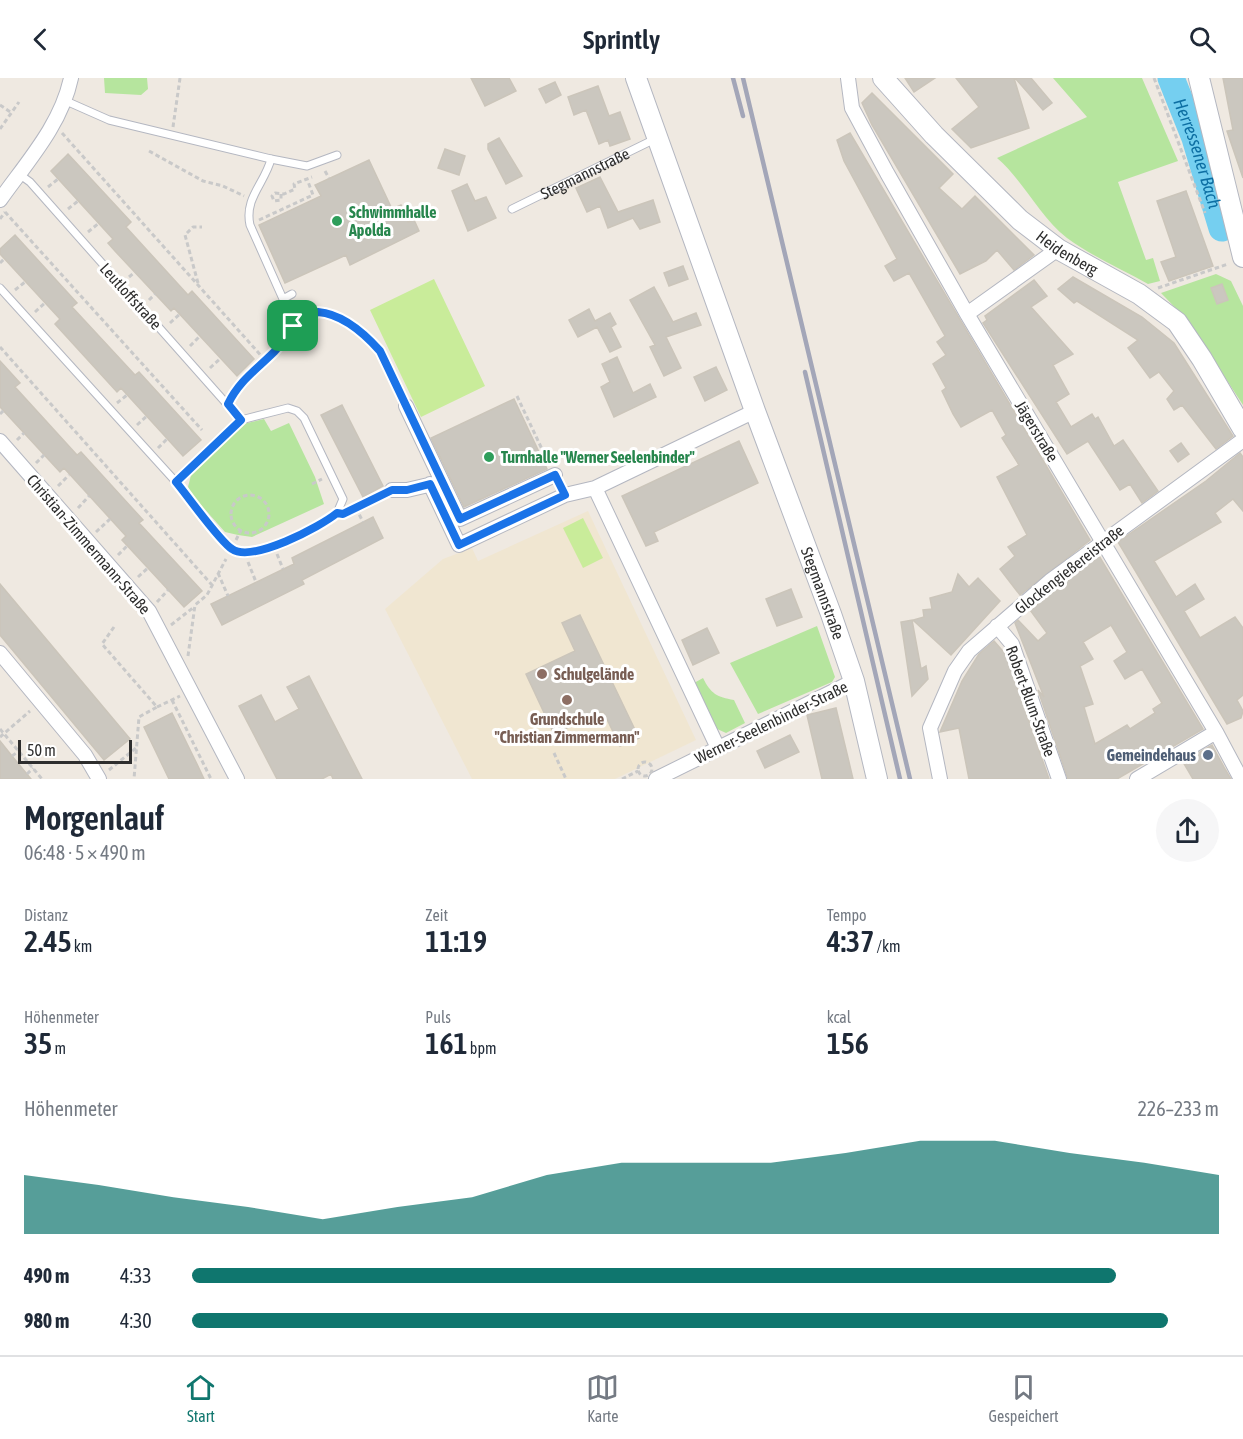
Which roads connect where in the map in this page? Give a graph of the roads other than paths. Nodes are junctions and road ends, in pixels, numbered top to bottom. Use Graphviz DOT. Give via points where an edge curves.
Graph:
graph roads {
  1 [pos="70,78"];
  2 [pos="636,78"];
  3 [pos="848,78"];
  4 [pos="883,78"];
  5 [pos="1199,78"];
  6 [pos="66,101"];
  7 [pos="658,138"];
  8 [pos="338,154"];
  9 [pos="272,159"];
  10 [pos="19,174"];
  11 [pos="5,206"];
  12 [pos="512,209"];
  13 [pos="1058,249"];
  14 [pos="1239,250"];
  15 [pos="0,288"];
  16 [pos="292,294"];
  17 [pos="967,314"];
  18 [pos="406,406"];
  19 [pos="755,411"];
  20 [pos="241,420"];
  21 [pos="1243,429"];
  22 [pos="1243,440"];
  23 [pos="0,441"];
  24 [pos="555,475"];
  25 [pos="176,482"];
  26 [pos="436,483"];
  27 [pos="595,488"];
  28 [pos="392,490"];
  29 [pos="1103,542"];
  30 [pos="997,626"];
  31 [pos="0,653"];
  32 [pos="854,681"];
  33 [pos="1216,732"];
  34 [pos="718,748"];
  35 [pos="99,779"];
  36 [pos="237,779"];
  37 [pos="656,779"];
  38 [pos="877,779"];
  39 [pos="940,779"];
  40 [pos="1059,779"];
  41 [pos="1137,779"];
  42 [pos="1241,779"];
  1 -- 6 [label="street"];
  2 -- 7 [label="main road, Stegmannstraße"];
  3 -- 17 [label="street, Jägerstraße" via="852,108"];
  4 -- 13 [label="main road, Heidenberg" via="1020,220"];
  5 -- 14 [label="main road"];
  6 -- 9 [label="lane" via="109,120"];
  6 -- 10 [label="street"];
  7 -- 12 [label="lane, Stegmannstraße"];
  7 -- 19 [label="main road, Stegmannstraße"];
  8 -- 9 [label="lane" via="307,166"];
  9 -- 16 [label="lane" via="247,213 283,298"];
  10 -- 11 [label="street"];
  10 -- 20 [label="lane, Leutloffstraße"];
  13 -- 17 [label="street"];
  13 -- 21 [label="main road, Heidenberg" via="1139,294 1177,322"];
  15 -- 25 [label="lane"];
  17 -- 29 [label="street, Jägerstraße"];
  18 -- 26 [label="street"];
  19 -- 27 [label="street"];
  19 -- 32 [label="main road, Stegmannstraße"];
  20 -- 25 [label="lane"];
  20 -- 25 [label="lane" via="288,408 297,411 343,499 337,513 328,521 264,550 232,550"];
  22 -- 29 [label="street, Glockengießereistraße"];
  23 -- 36 [label="street, Christian-Zimmermann-Straße" via="149,611"];
  24 -- 26 [label="street" via="460,519"];
  26 -- 27 [label="street" via="459,545 565,495"];
  26 -- 28 [label="street"];
  27 -- 34 [label="street"];
  29 -- 30 [label="street, Glockengießereistraße"];
  29 -- 33 [label="street, Jägerstraße"];
  30 -- 39 [label="street, Glockengießereistraße" via="969,651 955,671 930,728"];
  30 -- 40 [label="street, Robert-Blum-Straße" via="1012,644"];
  31 -- 35 [label="street" via="86,755"];
  32 -- 34 [label="street, Werner-Seelenbinder-Straße"];
  32 -- 38 [label="main road, Stegmannstraße"];
  33 -- 41 [label="street"];
  33 -- 42 [label="street, Jägerstraße"];
  34 -- 37 [label="street, Werner-Seelenbinder-Straße"];
}
